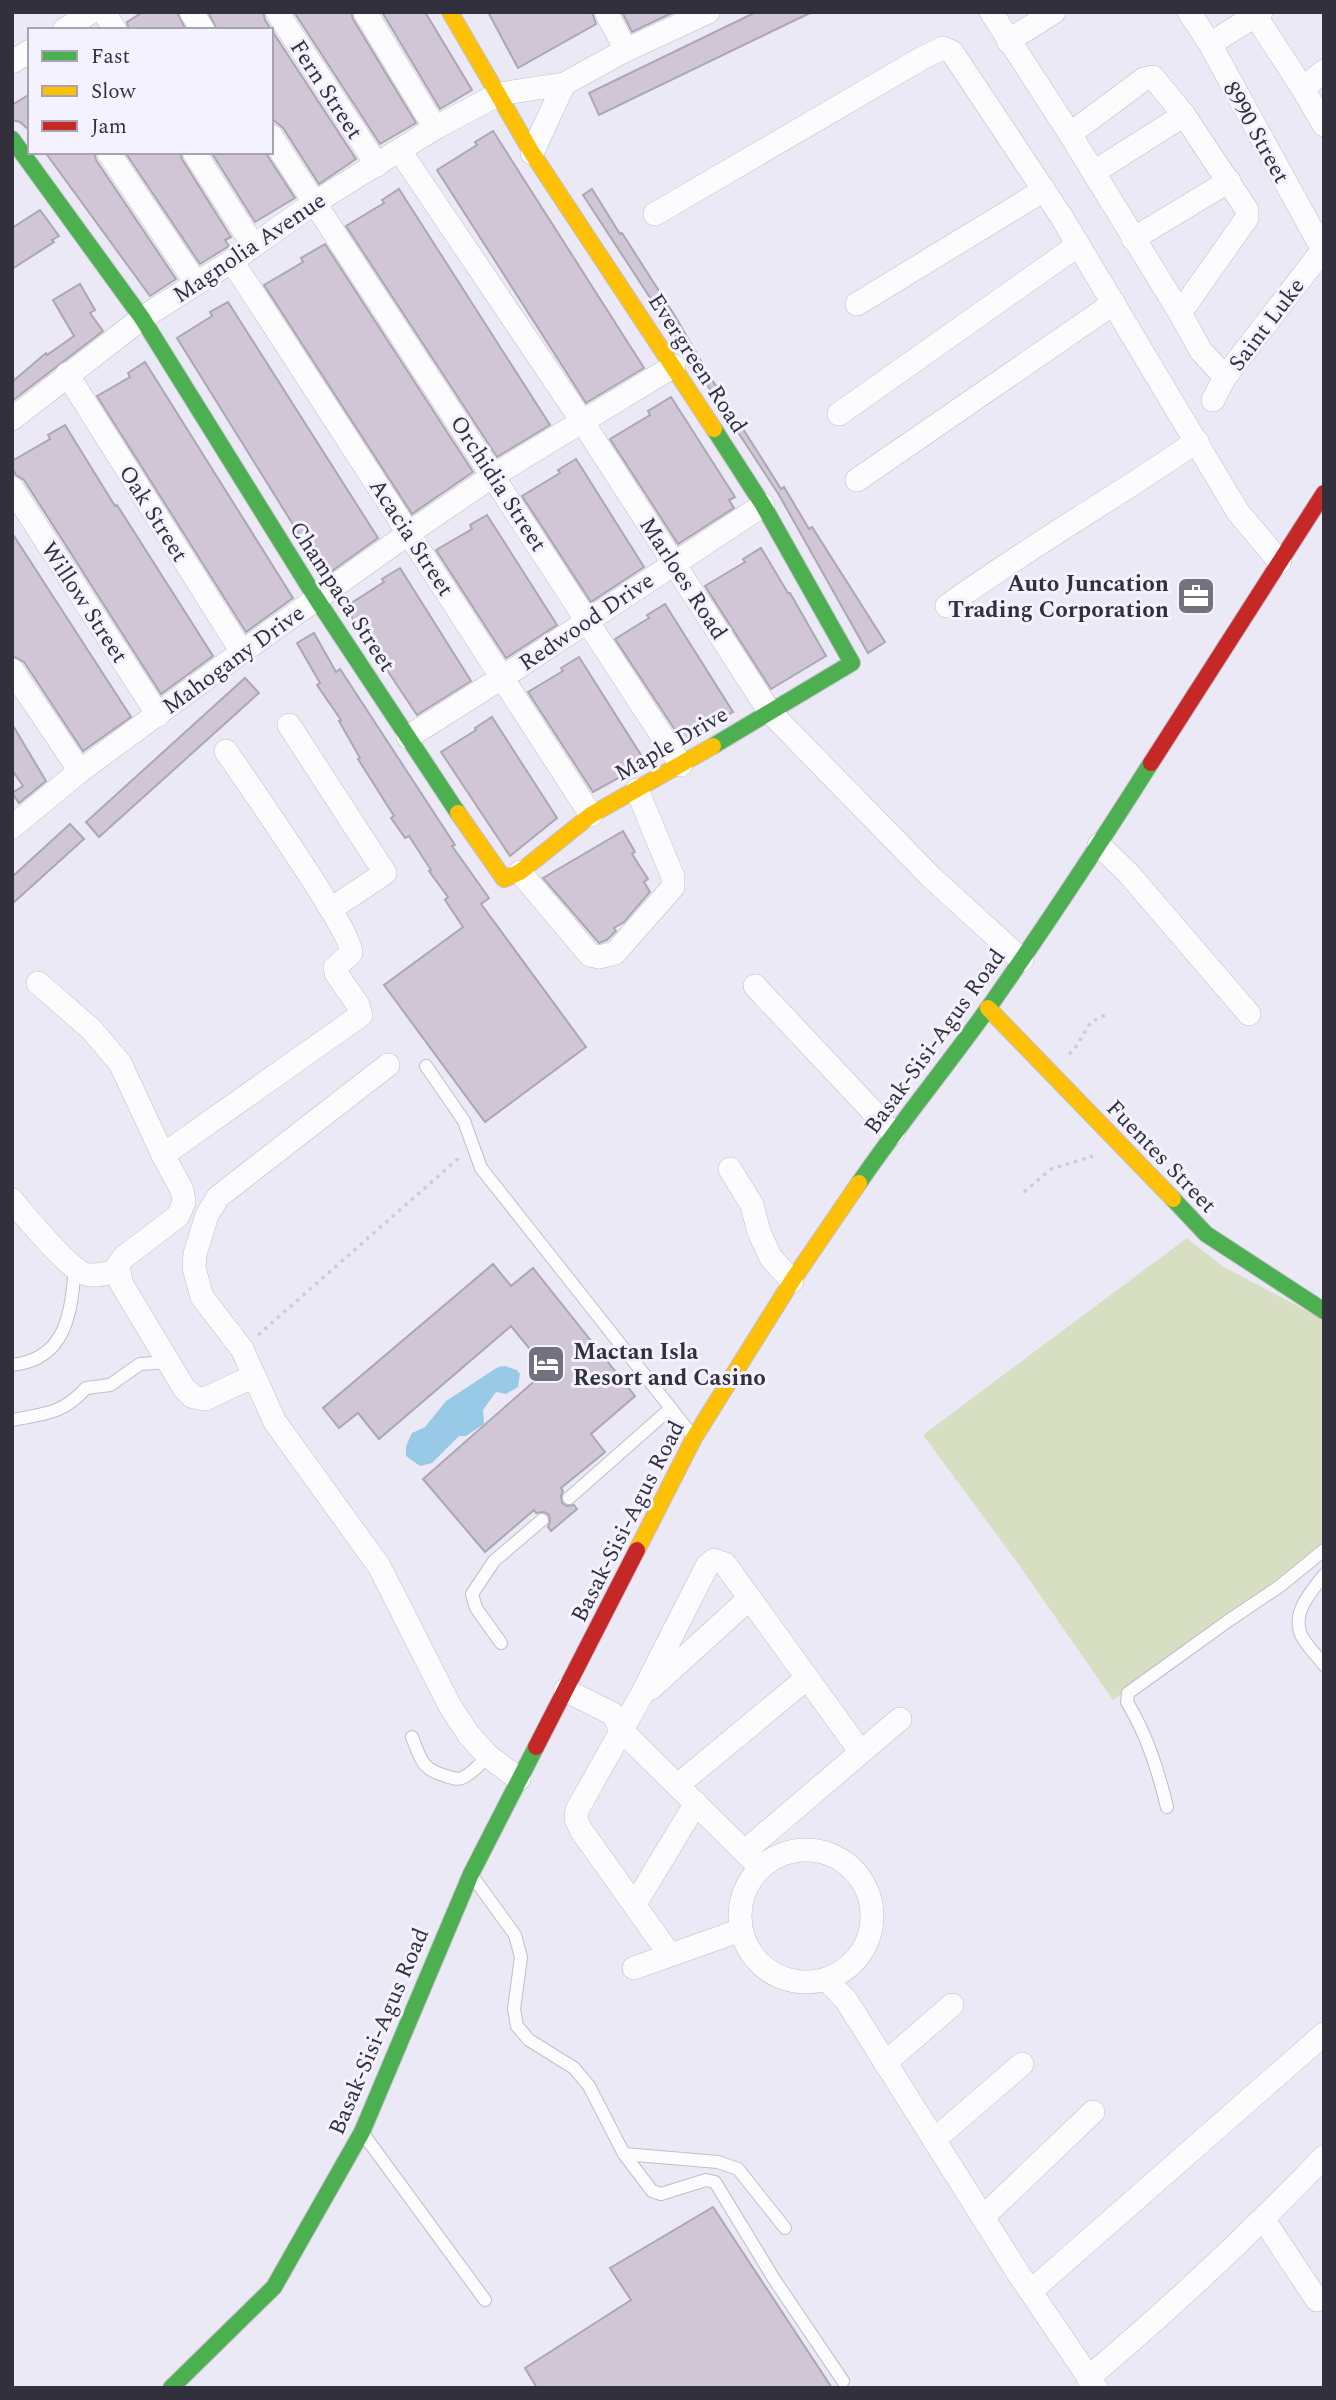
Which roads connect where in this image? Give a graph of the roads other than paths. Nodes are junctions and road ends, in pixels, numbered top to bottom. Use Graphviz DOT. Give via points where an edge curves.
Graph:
graph roads {
  1 [pos="91,12"];
  2 [pos="104,12"];
  3 [pos="191,12"];
  4 [pos="277,12"];
  5 [pos="365,12"];
  6 [pos="450,12"];
  7 [pos="606,12"];
  8 [pos="991,12"];
  9 [pos="1054,12"];
  10 [pos="1189,12"];
  11 [pos="1256,14"];
  12 [pos="693,15"];
  13 [pos="67,28"];
  14 [pos="114,28"];
  15 [pos="202,28"];
  16 [pos="1008,41"];
  17 [pos="1210,44"];
  18 [pos="625,50"];
  19 [pos="28,52"];
  20 [pos="12,62"];
  21 [pos="1324,72"];
  22 [pos="564,84"];
  23 [pos="1303,89"];
  24 [pos="499,94"];
  25 [pos="1184,116"];
  26 [pos="1324,125"];
  27 [pos="435,128"];
  28 [pos="1070,134"];
  29 [pos="12,139"];
  30 [pos="273,139"];
  31 [pos="400,151"];
  32 [pos="532,153"];
  33 [pos="109,154"];
  34 [pos="195,154"];
  35 [pos="377,165"];
  36 [pos="1094,172"];
  37 [pos="1228,181"];
  38 [pos="1044,190"];
  39 [pos="314,203"];
  40 [pos="655,214"];
  41 [pos="1133,239"];
  42 [pos="253,245"];
  43 [pos="1079,245"];
  44 [pos="1323,251"];
  45 [pos="232,261"];
  46 [pos="196,283"];
  47 [pos="1114,303"];
  48 [pos="857,304"];
  49 [pos="1180,313"];
  50 [pos="142,318"];
  51 [pos="674,366"];
  52 [pos="67,374"];
  53 [pos="1225,377"];
  54 [pos="1213,400"];
  55 [pos="839,414"];
  56 [pos="12,419"];
  57 [pos="582,421"];
  58 [pos="1197,441"];
  59 [pos="494,475"];
  60 [pos="857,480"];
  61 [pos="12,488"];
  62 [pos="1322,500"];
  63 [pos="762,505"];
  64 [pos="409,533"];
  65 [pos="675,562"];
  66 [pos="1280,562"];
  67 [pos="316,598"];
  68 [pos="947,606"];
  69 [pos="587,620"];
  70 [pos="242,652"];
  71 [pos="852,663"];
  72 [pos="12,670"];
  73 [pos="503,677"];
  74 [pos="769,711"];
  75 [pos="158,715"];
  76 [pos="289,725"];
  77 [pos="408,737"];
  78 [pos="226,751"];
  79 [pos="681,765"];
  80 [pos="80,771"];
  81 [pos="637,790"];
  82 [pos="591,815"];
  83 [pos="12,827"];
  84 [pos="1098,845"];
  85 [pos="520,872"];
  86 [pos="331,909"];
  87 [pos="1022,960"];
  88 [pos="38,983"];
  89 [pos="755,986"];
  90 [pos="988,1008"];
  91 [pos="1250,1014"];
  92 [pos="388,1065"];
  93 [pos="426,1066"];
  94 [pos="893,1133"];
  95 [pos="163,1155"];
  96 [pos="730,1170"];
  97 [pos="12,1200"];
  98 [pos="75,1267"];
  99 [pos="118,1271"];
  100 [pos="792,1281"];
  101 [pos="1324,1311"];
  102 [pos="169,1362"];
  103 [pos="12,1365"];
  104 [pos="254,1376"];
  105 [pos="671,1408"];
  106 [pos="12,1420"];
  107 [pos="694,1438"];
  108 [pos="569,1498"];
  109 [pos="542,1520"];
  110 [pos="1324,1550"];
  111 [pos="1324,1575"];
  112 [pos="750,1598"];
  113 [pos="501,1643"];
  114 [pos="1324,1665"];
  115 [pos="806,1679"];
  116 [pos="641,1696"];
  117 [pos="561,1697"];
  118 [pos="900,1719"];
  119 [pos="621,1730"];
  120 [pos="412,1737"];
  121 [pos="860,1751"];
  122 [pos="488,1756"];
  123 [pos="519,1779"];
  124 [pos="679,1784"];
  125 [pos="696,1803"];
  126 [pos="1167,1807"];
  127 [pos="753,1859"];
  128 [pos="471,1874"];
  129 [pos="635,1904"];
  130 [pos="741,1930"];
  131 [pos="670,1955"];
  132 [pos="634,1968"];
  133 [pos="827,1980"];
  134 [pos="952,2005"];
  135 [pos="1324,2034"];
  136 [pos="885,2063"];
  137 [pos="1022,2064"];
  138 [pos="1093,2112"];
  139 [pos="362,2132"];
  140 [pos="934,2140"];
  141 [pos="624,2154"];
  142 [pos="1324,2157"];
  143 [pos="983,2217"];
  144 [pos="1264,2220"];
  145 [pos="785,2228"];
  146 [pos="1031,2291"];
  147 [pos="485,2300"];
  148 [pos="1317,2300"];
  149 [pos="843,2381"];
  150 [pos="1092,2383"];
  151 [pos="171,2388"];
  1 -- 13 [label="street"];
  2 -- 14 [label="street"];
  3 -- 15 [label="street"];
  4 -- 35 [label="street, Fern Street"];
  5 -- 27 [label="street"];
  6 -- 24 [label="street, Evergreen Road"];
  7 -- 18 [label="street"];
  8 -- 16 [label="street"];
  9 -- 16 [label="street"];
  10 -- 17 [label="street, 8990 Street"];
  11 -- 17 [label="street"];
  11 -- 23 [label="street"];
  12 -- 18 [label="street"];
  16 -- 28 [label="street"];
  17 -- 44 [label="street, 8990 Street"];
  18 -- 22 [label="street"];
  19 -- 20 [label="street"];
  21 -- 23 [label="street"];
  22 -- 24 [label="street, Magnolia Avenue"];
  22 -- 32 [label="street"];
  23 -- 26 [label="street"];
  24 -- 27 [label="street, Magnolia Avenue"];
  24 -- 32 [label="street, Evergreen Road"];
  25 -- 28 [label="street" via="1153,77"];
  25 -- 36 [label="street"];
  25 -- 37 [label="street"];
  27 -- 31 [label="street, Magnolia Avenue"];
  28 -- 36 [label="street"];
  29 -- 50 [label="street, Champaca Street"];
  30 -- 39 [label="street, Orchidia Street"];
  31 -- 35 [label="street, Magnolia Avenue"];
  31 -- 57 [label="street, Marloes Road"];
  32 -- 51 [label="street, Evergreen Road"];
  33 -- 46 [label="street"];
  34 -- 42 [label="street"];
  35 -- 39 [label="street, Magnolia Avenue"];
  36 -- 41 [label="street"];
  37 -- 41 [label="street"];
  37 -- 49 [label="street" via="1247,210 1247,218"];
  38 -- 40 [label="street" via="956,55 943,48"];
  38 -- 43 [label="street"];
  38 -- 48 [label="street"];
  39 -- 42 [label="street, Magnolia Avenue"];
  39 -- 59 [label="street, Orchidia Street"];
  41 -- 49 [label="street"];
  42 -- 45 [label="street, Magnolia Avenue"];
  43 -- 47 [label="street"];
  43 -- 55 [label="street"];
  44 -- 53 [label="street, Saint Luke"];
  45 -- 46 [label="street, Magnolia Avenue"];
  45 -- 64 [label="street, Acacia Street"];
  46 -- 50 [label="street, Magnolia Avenue"];
  47 -- 58 [label="street"];
  47 -- 60 [label="street"];
  49 -- 53 [label="street" via="1201,351"];
  50 -- 52 [label="street, Magnolia Avenue"];
  50 -- 67 [label="street, Champaca Street"];
  51 -- 57 [label="street, Mahogany Drive"];
  51 -- 63 [label="street, Evergreen Road"];
  52 -- 56 [label="street, Magnolia Avenue"];
  52 -- 70 [label="street, Oak Street"];
  53 -- 54 [label="street, Saint Luke"];
  57 -- 59 [label="street, Mahogany Drive"];
  57 -- 65 [label="street, Marloes Road"];
  58 -- 66 [label="street" via="1238,512"];
  58 -- 68 [label="street"];
  59 -- 64 [label="street, Mahogany Drive"];
  59 -- 69 [label="street, Orchidia Street"];
  61 -- 75 [label="street, Willow Street"];
  62 -- 66 [label="street, Basak-Sisi-Agus Road"];
  63 -- 65 [label="street, Redwood Drive"];
  63 -- 71 [label="street, Evergreen Road"];
  64 -- 67 [label="street, Mahogany Drive"];
  64 -- 73 [label="street, Acacia Street"];
  65 -- 69 [label="street, Redwood Drive"];
  65 -- 74 [label="street, Marloes Road"];
  66 -- 84 [label="street, Basak-Sisi-Agus Road"];
  67 -- 70 [label="street, Mahogany Drive"];
  67 -- 77 [label="street, Champaca Street"];
  69 -- 73 [label="street, Redwood Drive"];
  69 -- 79 [label="street, Orchidia Street"];
  70 -- 75 [label="street, Mahogany Drive"];
  71 -- 74 [label="street, Maple Drive"];
  72 -- 80 [label="street"];
  73 -- 77 [label="street, Redwood Drive"];
  73 -- 82 [label="street, Acacia Street"];
  74 -- 79 [label="street, Maple Drive"];
  74 -- 87 [label="street, Marloes Road" via="931,877"];
  75 -- 80 [label="street, Mahogany Drive"];
  76 -- 86 [label="street" via="385,873"];
  77 -- 85 [label="street, Champaca Street" via="494,867 505,878"];
  78 -- 86 [label="street"];
  79 -- 81 [label="street, Maple Drive"];
  80 -- 83 [label="street, Mahogany Drive"];
  81 -- 82 [label="street, Maple Drive"];
  81 -- 85 [label="street" via="673,887 615,953 590,955"];
  82 -- 85 [label="street, Maple Drive"];
  84 -- 87 [label="street, Basak-Sisi-Agus Road"];
  84 -- 91 [label="street" via="1128,873"];
  86 -- 95 [label="street" via="352,948 336,972 361,1015"];
  87 -- 90 [label="street, Basak-Sisi-Agus Road"];
  88 -- 95 [label="street" via="91,1029 120,1063"];
  89 -- 94 [label="street"];
  90 -- 94 [label="street, Basak-Sisi-Agus Road"];
  90 -- 101 [label="street, Fuentes Street" via="1206,1234"];
  92 -- 104 [label="street" via="218,1197 207,1215 194,1268 202,1297 242,1349"];
  93 -- 105 [label="lane" via="464,1121 481,1168"];
  94 -- 100 [label="street, Basak-Sisi-Agus Road"];
  95 -- 99 [label="street" via="184,1202 178,1216 124,1257"];
  96 -- 100 [label="street" via="752,1205 771,1258"];
  97 -- 98 [label="street"];
  98 -- 99 [label="street" via="88,1275"];
  98 -- 103 [label="lane" via="72,1305 60,1338 44,1357"];
  99 -- 102 [label="street"];
  100 -- 107 [label="street, Basak-Sisi-Agus Road"];
  102 -- 104 [label="street" via="184,1388 193,1397 205,1399"];
  102 -- 106 [label="lane" via="140,1364 110,1385 86,1388 58,1412"];
  104 -- 122 [label="street" via="275,1422 379,1566 450,1706"];
  105 -- 107 [label="lane"];
  105 -- 108 [label="lane"];
  107 -- 117 [label="street, Basak-Sisi-Agus Road"];
  109 -- 113 [label="lane" via="494,1561 472,1594 476,1608"];
  110 -- 126 [label="lane" via="1128,1693 1126,1702 1142,1727"];
  111 -- 114 [label="lane" via="1299,1616 1300,1633"];
  112 -- 115 [label="street"];
  112 -- 116 [label="street"];
  112 -- 116 [label="street" via="725,1564 714,1560 707,1566"];
  115 -- 121 [label="street"];
  115 -- 124 [label="street"];
  116 -- 119 [label="street"];
  117 -- 119 [label="street" via="613,1714"];
  117 -- 123 [label="street, Basak-Sisi-Agus Road"];
  118 -- 121 [label="street"];
  119 -- 124 [label="street"];
  119 -- 129 [label="street" via="576,1819"];
  120 -- 122 [label="lane" via="424,1765 451,1778 465,1776"];
  121 -- 127 [label="street"];
  122 -- 123 [label="street"];
  123 -- 128 [label="street, Basak-Sisi-Agus Road"];
  124 -- 125 [label="street"];
  125 -- 127 [label="street"];
  125 -- 129 [label="street"];
  127 -- 130 [label="street" via="740,1913"];
  127 -- 133 [label="street" via="804,1849 835,1856 859,1876 872,1905 870,1936 854,1964"];
  128 -- 139 [label="street, Basak-Sisi-Agus Road"];
  128 -- 141 [label="lane" via="516,1935 521,1957 514,2009 517,2026 529,2040 574,2068 589,2086"];
  129 -- 131 [label="street"];
  130 -- 131 [label="street"];
  130 -- 133 [label="street" via="749,1951 772,1974 793,1982"];
  131 -- 132 [label="street"];
  133 -- 136 [label="street" via="846,2000"];
  134 -- 136 [label="street"];
  135 -- 146 [label="street"];
  136 -- 140 [label="street"];
  137 -- 140 [label="street"];
  138 -- 143 [label="street"];
  139 -- 147 [label="lane"];
  139 -- 151 [label="street, Basak-Sisi-Agus Road" via="274,2287"];
  140 -- 143 [label="street"];
  141 -- 145 [label="lane" via="718,2162 738,2169"];
  141 -- 149 [label="lane" via="652,2191 661,2194 706,2180 715,2182"];
  142 -- 144 [label="street"];
  143 -- 146 [label="street"];
  144 -- 148 [label="street"];
  144 -- 150 [label="street"];
  146 -- 150 [label="street"];
}
